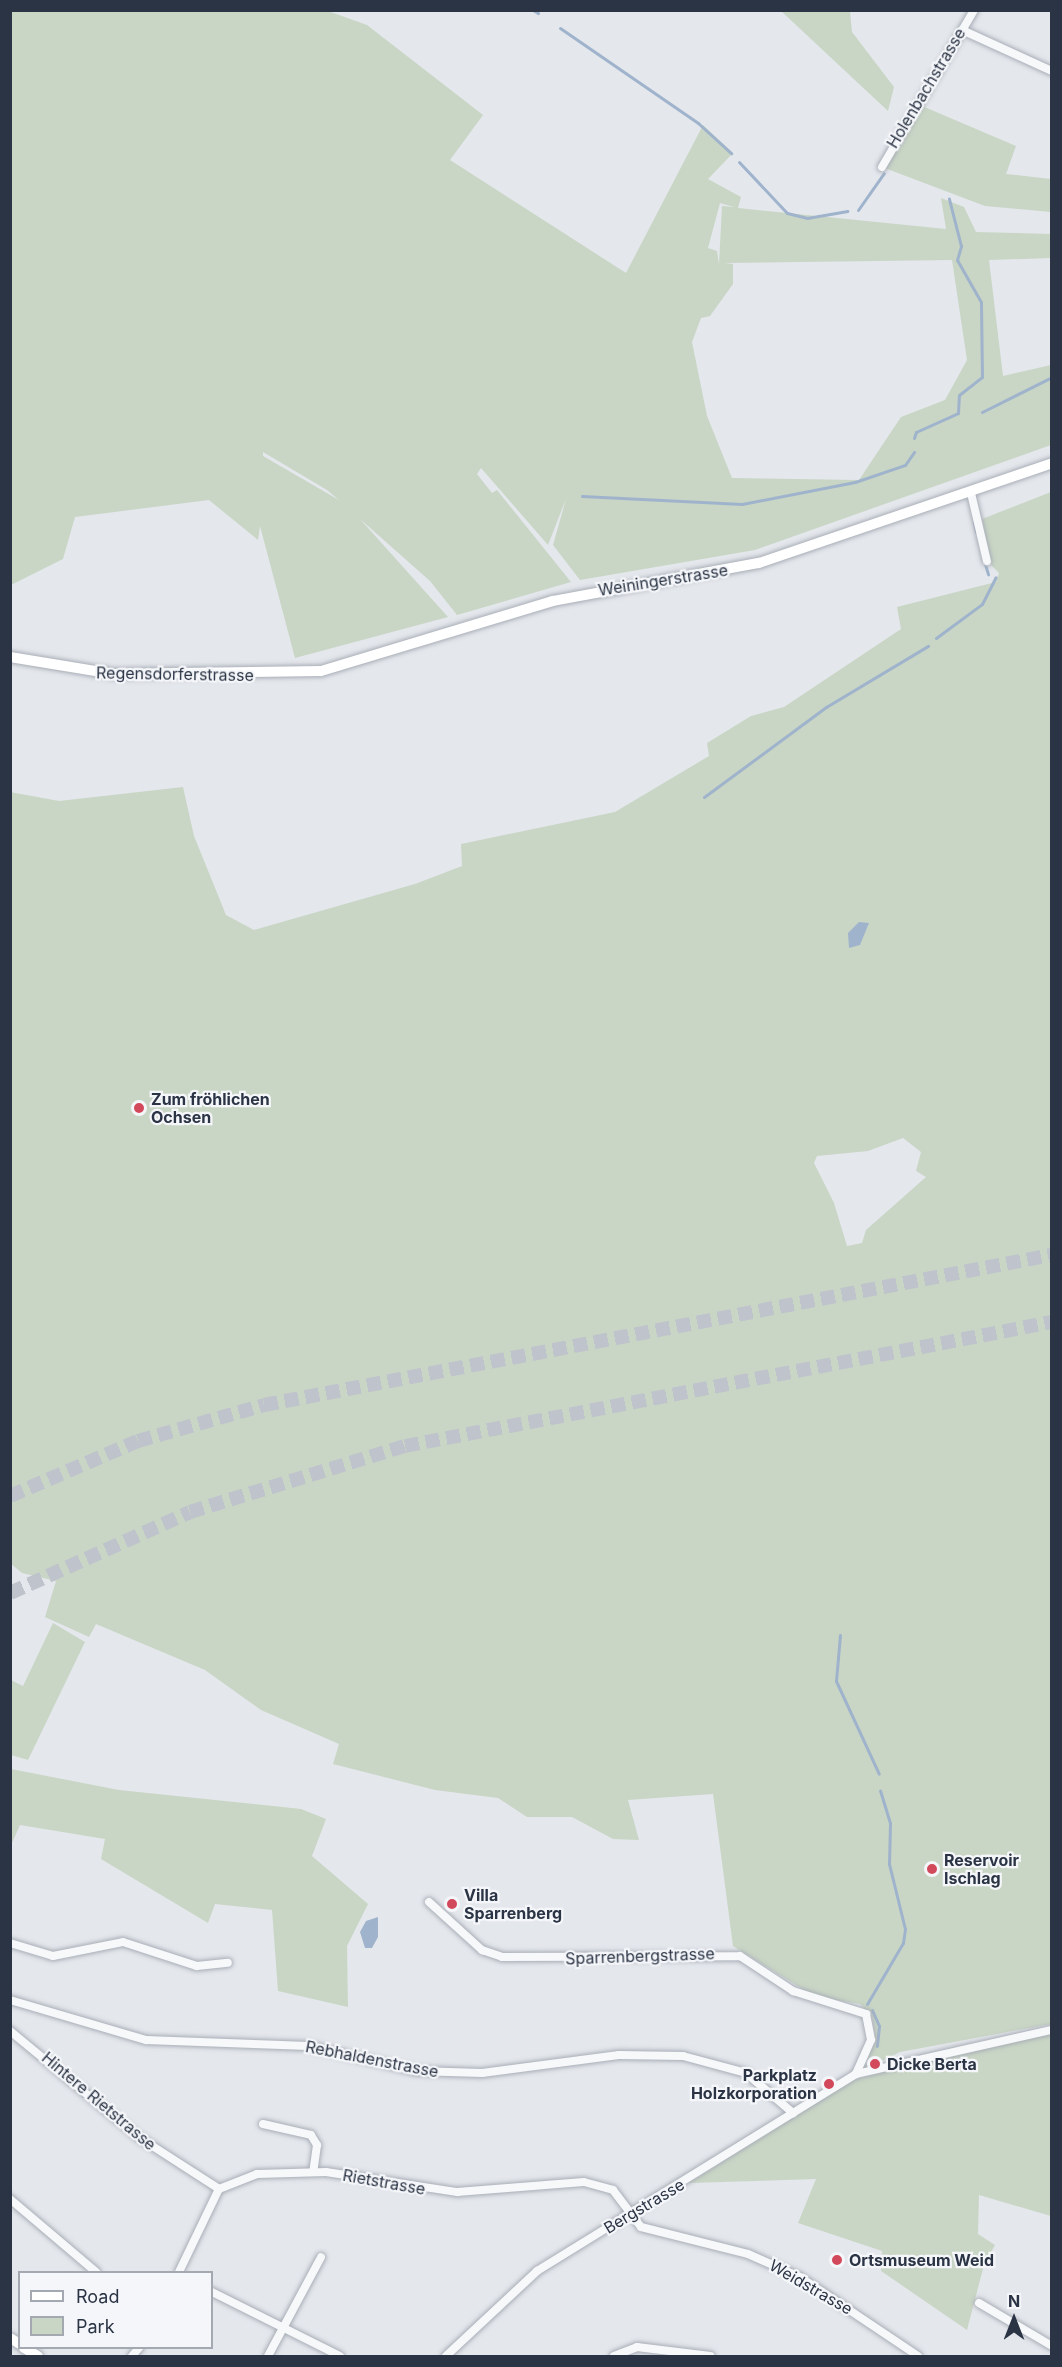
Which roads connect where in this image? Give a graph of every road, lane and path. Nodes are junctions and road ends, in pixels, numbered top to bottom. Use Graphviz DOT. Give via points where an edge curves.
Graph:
graph roads {
  1 [pos="974,10"];
  2 [pos="962,30"];
  3 [pos="1052,71"];
  4 [pos="882,167"];
  5 [pos="1052,463"];
  6 [pos="971,493"];
  7 [pos="987,561"];
  8 [pos="10,657"];
  9 [pos="269,675"];
  10 [pos="429,1902"];
  11 [pos="10,1943"];
  12 [pos="228,1964"];
  13 [pos="10,2000"];
  14 [pos="1052,2030"];
  15 [pos="10,2031"];
  16 [pos="856,2074"];
  17 [pos="793,2113"];
  18 [pos="263,2124"];
  19 [pos="313,2172"];
  20 [pos="219,2189"];
  21 [pos="10,2199"];
  22 [pos="630,2214"];
  23 [pos="321,2257"];
  24 [pos="95,2271"];
  25 [pos="179,2271"];
  26 [pos="213,2292"];
  27 [pos="979,2303"];
  28 [pos="285,2328"];
  29 [pos="1052,2346"];
  30 [pos="268,2356"];
  31 [pos="340,2356"];
  32 [pos="446,2356"];
  33 [pos="614,2356"];
  34 [pos="710,2356"];
  35 [pos="918,2356"];
  1 -- 2 [label="street, Holenbachstrasse"];
  2 -- 3 [label="street"];
  2 -- 4 [label="street, Holenbachstrasse"];
  5 -- 6 [label="street, Weiningerstrasse"];
  6 -- 7 [label="street"];
  6 -- 9 [label="street, Weiningerstrasse" via="759,563 564,598 321,671"];
  8 -- 9 [label="street, Regensdorferstrasse" via="114,674"];
  10 -- 16 [label="street, Sparrenbergstrasse" via="482,1950 502,1957 740,1956 793,1991 866,2014 871,2040"];
  11 -- 12 [label="street" via="52,1956 123,1942 197,1966"];
  13 -- 17 [label="street, Rebhaldenstrasse" via="152,2041 308,2046 416,2071 482,2073 620,2055 683,2056 746,2073"];
  14 -- 16 [label="street, Bergstrasse"];
  15 -- 20 [label="street, Hintere Rietstrasse" via="140,2138"];
  16 -- 17 [label="street, Bergstrasse"];
  17 -- 22 [label="street, Bergstrasse"];
  18 -- 19 [label="street" via="310,2136 317,2145"];
  19 -- 20 [label="street, Rietstrasse" via="257,2174"];
  19 -- 22 [label="street, Rietstrasse" via="457,2192 584,2182 613,2190"];
  20 -- 25 [label="street"];
  21 -- 24 [label="street"];
  22 -- 32 [label="street, Bergstrasse" via="516,2286"];
  22 -- 35 [label="street, Weidstrasse" via="641,2227 748,2254 801,2277"];
  23 -- 28 [label="street"];
  26 -- 28 [label="street"];
  27 -- 29 [label="street"];
  28 -- 30 [label="street"];
  28 -- 31 [label="street"];
  33 -- 34 [label="street" via="637,2347"];
}
